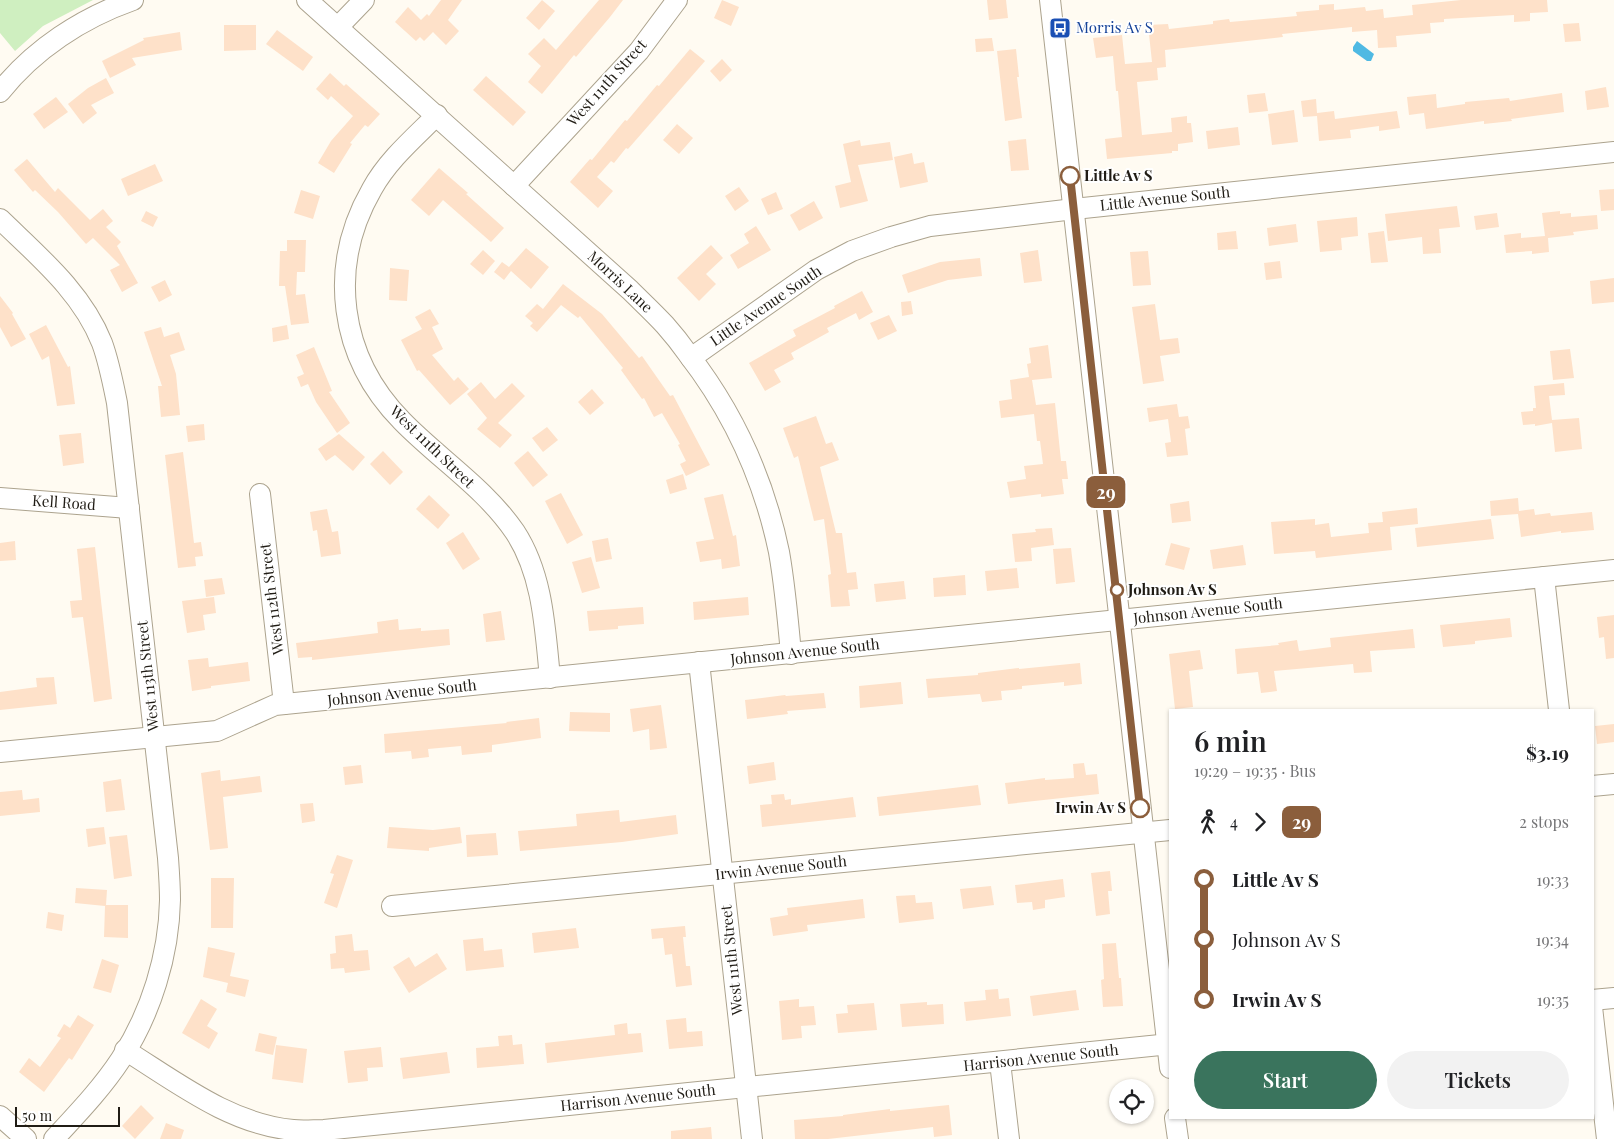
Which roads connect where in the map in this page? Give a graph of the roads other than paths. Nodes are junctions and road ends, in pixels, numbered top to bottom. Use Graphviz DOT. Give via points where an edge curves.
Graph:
graph roads {
  1 [pos="133,0"];
  2 [pos="307,0"];
  3 [pos="364,0"];
  4 [pos="677,0"];
  5 [pos="1050,0"];
  6 [pos="338,27"];
  7 [pos="0,92"];
  8 [pos="437,115"];
  9 [pos="1614,152"];
  10 [pos="514,186"];
  11 [pos="1074,209"];
  12 [pos="0,219"];
  13 [pos="691,358"];
  14 [pos="260,494"];
  15 [pos="0,498"];
  16 [pos="129,508"];
  17 [pos="1614,570"];
  18 [pos="1544,577"];
  19 [pos="1120,620"];
  20 [pos="790,654"];
  21 [pos="699,662"];
  22 [pos="550,678"];
  23 [pos="284,704"];
  24 [pos="1559,709"];
  25 [pos="154,737"];
  26 [pos="0,752"];
  27 [pos="1614,784"];
  28 [pos="1594,786"];
  29 [pos="1169,830"];
  30 [pos="1143,833"];
  31 [pos="722,874"];
  32 [pos="392,906"];
  33 [pos="1614,998"];
  34 [pos="1594,1000"];
  35 [pos="1594,1025"];
  36 [pos="1169,1045"];
  37 [pos="125,1050"];
  38 [pos="1000,1062"];
  39 [pos="746,1087"];
  40 [pos="0,1116"];
  41 [pos="1175,1119"];
  42 [pos="26,1139"];
  43 [pos="54,1139"];
  44 [pos="752,1139"];
  45 [pos="1009,1139"];
  46 [pos="1178,1139"];
  47 [pos="1607,1139"];
  1 -- 7 [label="street" via="76,26 41,49"];
  2 -- 6 [label="street, Morris Lane"];
  3 -- 6 [label="street"];
  4 -- 10 [label="street, West 111th Street" via="639,51"];
  5 -- 11 [label="street"];
  6 -- 8 [label="street, Morris Lane"];
  8 -- 10 [label="street, Morris Lane"];
  8 -- 22 [label="street, West 111th Street" via="391,161 358,216 349,246 345,278 346,310 352,341 381,397 402,422 497,508 516,534 531,563 540,593"];
  9 -- 11 [label="street, Little Avenue South"];
  10 -- 13 [label="street, Morris Lane" via="636,296 666,326"];
  11 -- 13 [label="street, Little Avenue South" via="930,226 852,251 816,270"];
  11 -- 19 [label="street"];
  12 -- 16 [label="street, West 113th Street" via="70,290 102,343 117,403"];
  13 -- 20 [label="street, Morris Lane" via="726,409 749,454 767,502 779,552"];
  14 -- 23 [label="street, West 112th Street"];
  15 -- 16 [label="street, Kell Road"];
  16 -- 25 [label="street, West 113th Street"];
  17 -- 18 [label="street, Johnson Avenue South"];
  18 -- 19 [label="street, Johnson Avenue South"];
  18 -- 24 [label="street"];
  19 -- 20 [label="street, Johnson Avenue South"];
  19 -- 30 [label="street"];
  20 -- 21 [label="street, Johnson Avenue South"];
  21 -- 22 [label="street, Johnson Avenue South"];
  21 -- 31 [label="street, West 111th Street"];
  22 -- 23 [label="street, Johnson Avenue South"];
  23 -- 25 [label="street, Johnson Avenue South" via="217,731"];
  25 -- 26 [label="street, Johnson Avenue South"];
  25 -- 37 [label="street, West 113th Street" via="170,900 166,941 156,983 141,1022"];
  27 -- 28 [label="street"];
  29 -- 30 [label="street, Irwin Avenue South"];
  30 -- 31 [label="street, Irwin Avenue South"];
  30 -- 36 [label="street"];
  31 -- 32 [label="street, Irwin Avenue South"];
  31 -- 39 [label="street, West 111th Street"];
  33 -- 34 [label="street"];
  35 -- 47 [label="street"];
  36 -- 38 [label="street, Harrison Avenue South"];
  37 -- 39 [label="street, Harrison Avenue South" via="238,1117 294,1130 324,1130"];
  37 -- 43 [label="street, West 113th Street" via="96,1093"];
  38 -- 39 [label="street, Harrison Avenue South"];
  38 -- 45 [label="street"];
  39 -- 44 [label="street, West 111th Street"];
  40 -- 42 [label="street"];
  41 -- 46 [label="street"];
}
